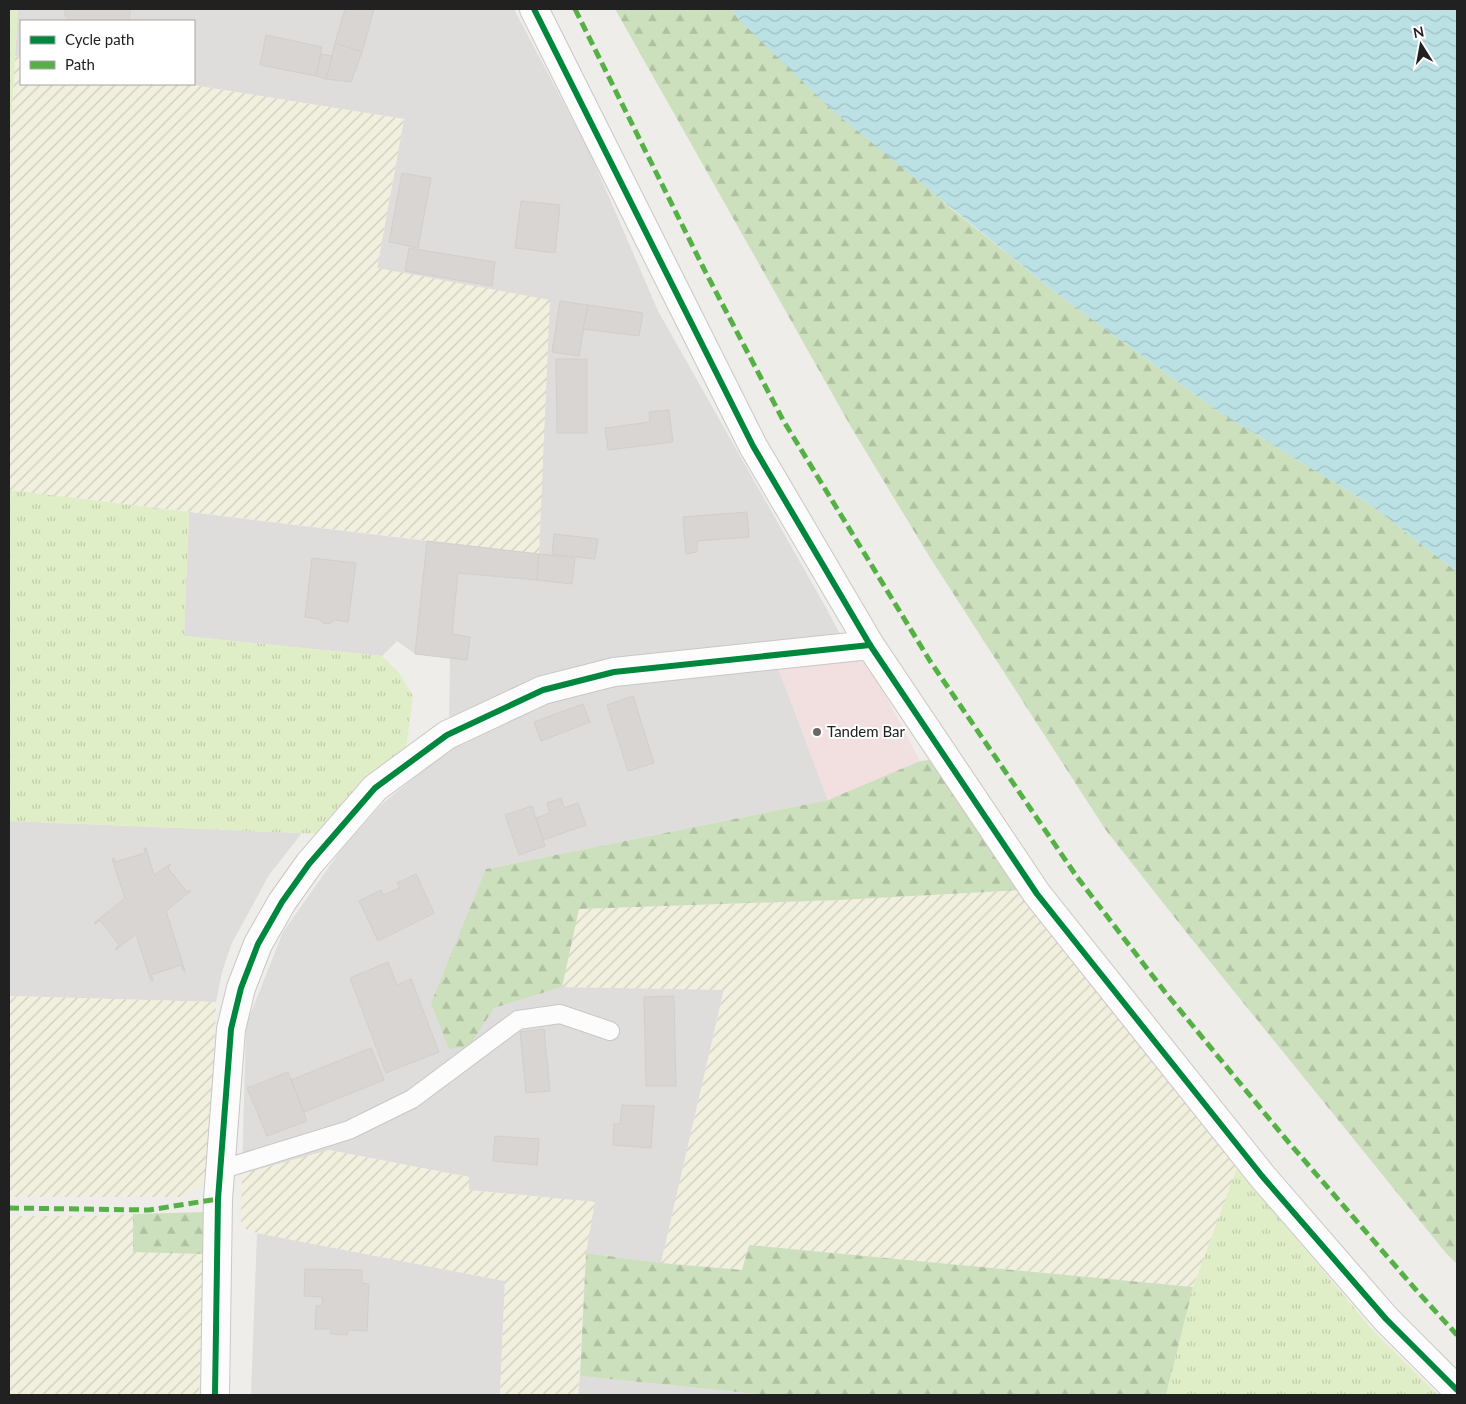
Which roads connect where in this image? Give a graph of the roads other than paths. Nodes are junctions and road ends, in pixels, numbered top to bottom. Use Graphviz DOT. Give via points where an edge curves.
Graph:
graph roads {
  1 [pos="534,9"];
  2 [pos="870,645"];
  3 [pos="610,1031"];
  4 [pos="220,1170"];
  5 [pos="1457,1390"];
  6 [pos="215,1395"];
  1 -- 2 [label="street" via="753,446"];
  2 -- 4 [label="street" via="614,672 543,690 447,735 375,788 309,864 258,944 241,988 231,1029"];
  2 -- 5 [label="street" via="1043,901 1262,1176 1386,1319"];
  3 -- 4 [label="lane" via="560,1014 518,1020 412,1099 349,1130"];
  4 -- 6 [label="street"];
}
